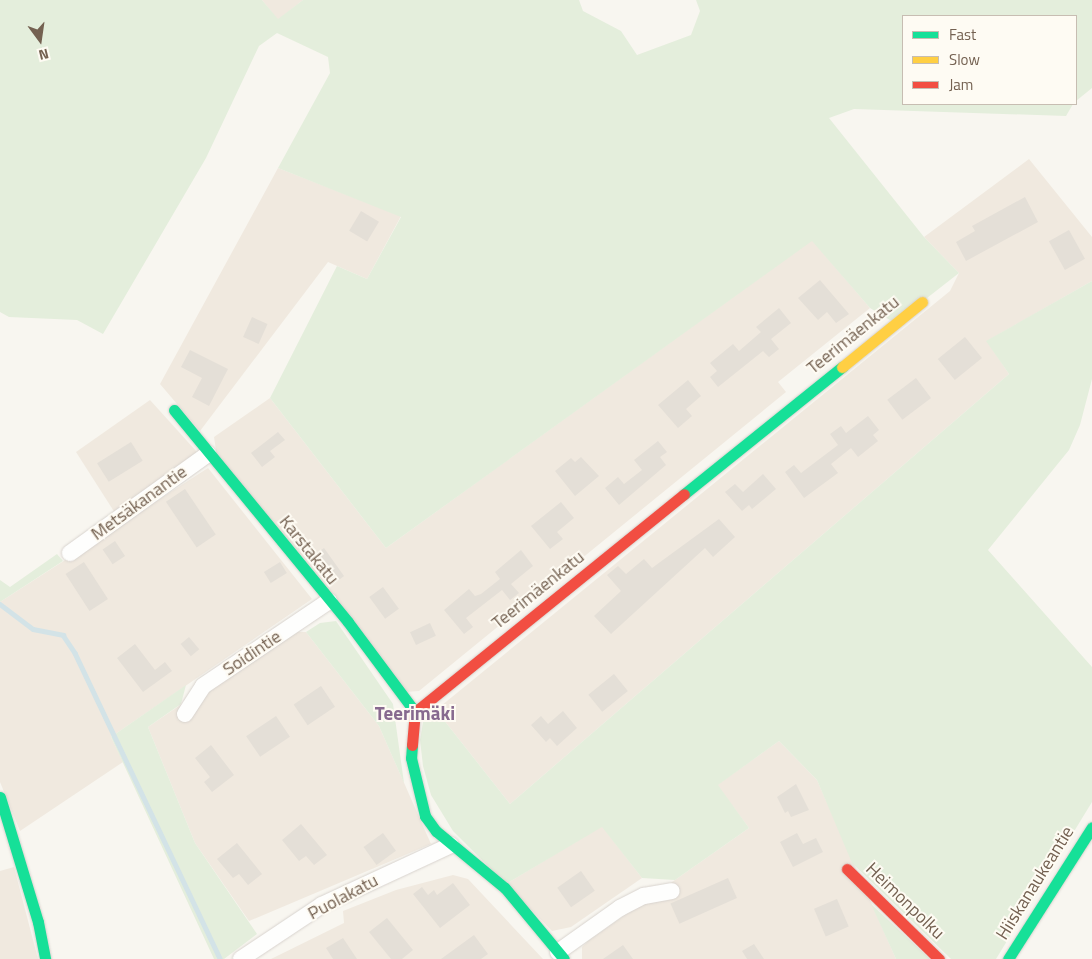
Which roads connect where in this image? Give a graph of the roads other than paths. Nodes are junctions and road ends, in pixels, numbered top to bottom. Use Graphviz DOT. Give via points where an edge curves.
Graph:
graph roads {
  1 [pos="922,302"];
  2 [pos="174,410"];
  3 [pos="208,454"];
  4 [pos="70,553"];
  5 [pos="329,601"];
  6 [pos="415,712"];
  7 [pos="185,714"];
  8 [pos="0,797"];
  9 [pos="1092,826"];
  10 [pos="451,845"];
  11 [pos="847,869"];
  12 [pos="672,891"];
  13 [pos="561,955"];
  14 [pos="45,959"];
  15 [pos="241,959"];
  16 [pos="939,959"];
  17 [pos="1008,959"];
  1 -- 6 [label="street, Teerimäenkatu"];
  2 -- 3 [label="street, Karstakatu"];
  3 -- 4 [label="street, Metsäkanantie"];
  3 -- 5 [label="street, Karstakatu"];
  5 -- 6 [label="street, Karstakatu"];
  5 -- 7 [label="street, Soidintie" via="202,686"];
  6 -- 10 [label="street" via="410,739 418,798 436,832"];
  8 -- 14 [label="street" via="38,922"];
  9 -- 17 [label="street, Hiiskanaukeantie"];
  10 -- 13 [label="street" via="505,888"];
  10 -- 15 [label="street, Puolakatu" via="322,905"];
  11 -- 16 [label="street, Heimonpolku"];
  12 -- 13 [label="street" via="644,896 620,908"];
}
